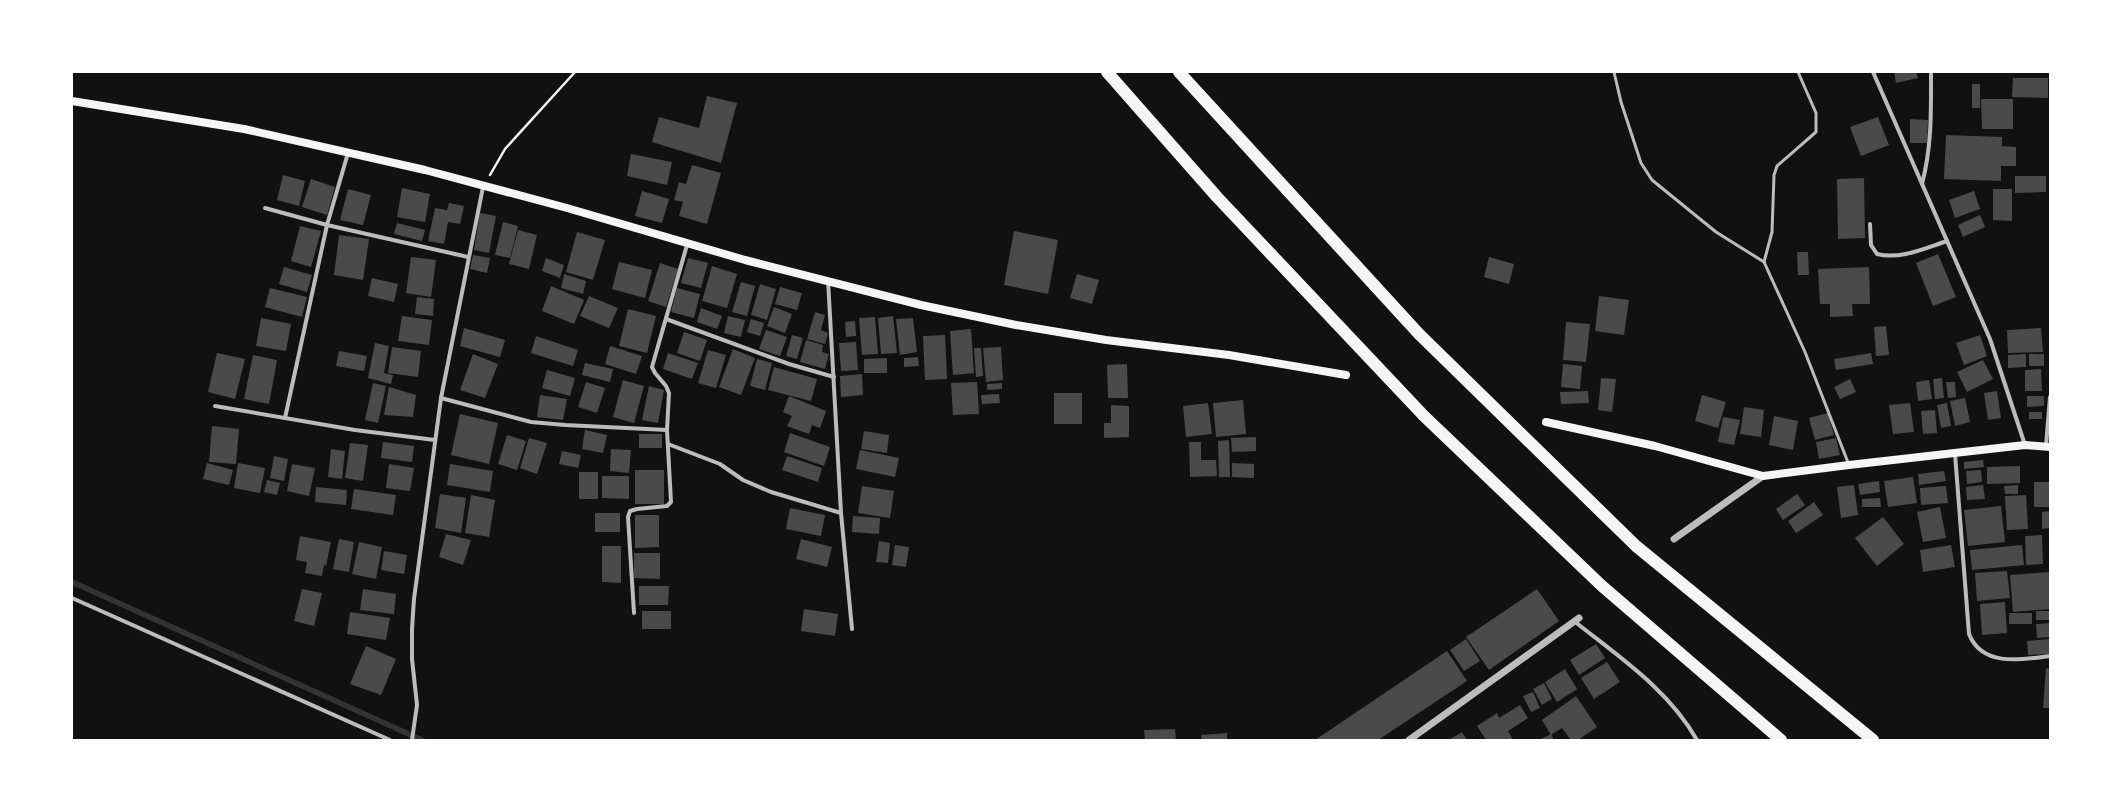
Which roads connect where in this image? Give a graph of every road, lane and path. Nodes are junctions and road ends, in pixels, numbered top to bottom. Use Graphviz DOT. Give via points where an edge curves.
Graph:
graph roads {
  1 [pos="574,72"];
  2 [pos="1107,72"];
  3 [pos="1179,72"];
  4 [pos="1614,72"];
  5 [pos="1798,72"];
  6 [pos="1873,72"];
  7 [pos="1931,72"];
  8 [pos="72,101"];
  9 [pos="348,153"];
  10 [pos="1922,184"];
  11 [pos="483,187"];
  12 [pos="265,208"];
  13 [pos="1870,224"];
  14 [pos="327,226"];
  15 [pos="1947,241"];
  16 [pos="687,245"];
  17 [pos="468,258"];
  18 [pos="1764,262"];
  19 [pos="828,280"];
  20 [pos="666,319"];
  21 [pos="1346,376"];
  22 [pos="834,377"];
  23 [pos="2050,397"];
  24 [pos="441,398"];
  25 [pos="215,406"];
  26 [pos="285,418"];
  27 [pos="1546,422"];
  28 [pos="667,430"];
  29 [pos="435,440"];
  30 [pos="668,444"];
  31 [pos="2025,445"];
  32 [pos="2048,447"];
  33 [pos="1955,454"];
  34 [pos="1849,464"];
  35 [pos="1763,476"];
  36 [pos="841,513"];
  37 [pos="1674,539"];
  38 [pos="72,598"];
  39 [pos="634,613"];
  40 [pos="1577,620"];
  41 [pos="852,629"];
  42 [pos="2050,656"];
  43 [pos="390,740"];
  44 [pos="412,740"];
  45 [pos="1409,740"];
  46 [pos="1697,740"];
  47 [pos="1781,740"];
  48 [pos="1873,740"];
  1 -- 11 [label="path" via="505,149"];
  2 -- 47 [label="highway" via="1217,197 1424,416 1602,586"];
  3 -- 48 [label="highway" via="1419,334 1630,540"];
  4 -- 18 [label="lane" via="1641,163 1652,180 1716,232"];
  5 -- 18 [label="lane" via="1816,113 1816,132 1777,166 1774,175 1772,232"];
  6 -- 10 [label="street"];
  7 -- 10 [label="street" via="1929,159"];
  8 -- 9 [label="main road" via="244,129"];
  9 -- 11 [label="main road" via="425,170"];
  9 -- 14 [label="street"];
  10 -- 15 [label="street"];
  11 -- 16 [label="main road" via="567,208"];
  11 -- 17 [label="street"];
  12 -- 14 [label="street"];
  13 -- 15 [label="street" via="1871,245 1877,254 1886,256 1908,253"];
  14 -- 17 [label="street"];
  14 -- 26 [label="street"];
  15 -- 31 [label="street" via="1990,339"];
  16 -- 19 [label="main road"];
  16 -- 20 [label="street"];
  17 -- 24 [label="street"];
  18 -- 34 [label="lane" via="1805,352"];
  19 -- 21 [label="main road" via="1016,325 1106,340 1229,355"];
  19 -- 22 [label="street"];
  20 -- 22 [label="street" via="789,364"];
  20 -- 28 [label="street" via="652,367 669,393"];
  22 -- 36 [label="street"];
  23 -- 32 [label="street"];
  24 -- 28 [label="street" via="531,422"];
  24 -- 29 [label="street"];
  25 -- 26 [label="street"];
  26 -- 29 [label="street"];
  27 -- 35 [label="main road" via="1655,446"];
  28 -- 30 [label="street"];
  29 -- 44 [label="street" via="412,629 417,705"];
  30 -- 36 [label="street" via="720,464 742,480 771,492"];
  30 -- 39 [label="street" via="671,502 668,506 630,511 628,517"];
  31 -- 32 [label="main road"];
  31 -- 33 [label="main road"];
  33 -- 34 [label="main road"];
  33 -- 42 [label="street" via="1969,634 1972,642 1980,651 1997,658 2011,660"];
  34 -- 35 [label="main road"];
  35 -- 37 [label="street"];
  36 -- 41 [label="street"];
  38 -- 43 [label="street"];
  40 -- 45 [label="street"];
  40 -- 46 [label="street" via="1652,683 1677,708"];
}
